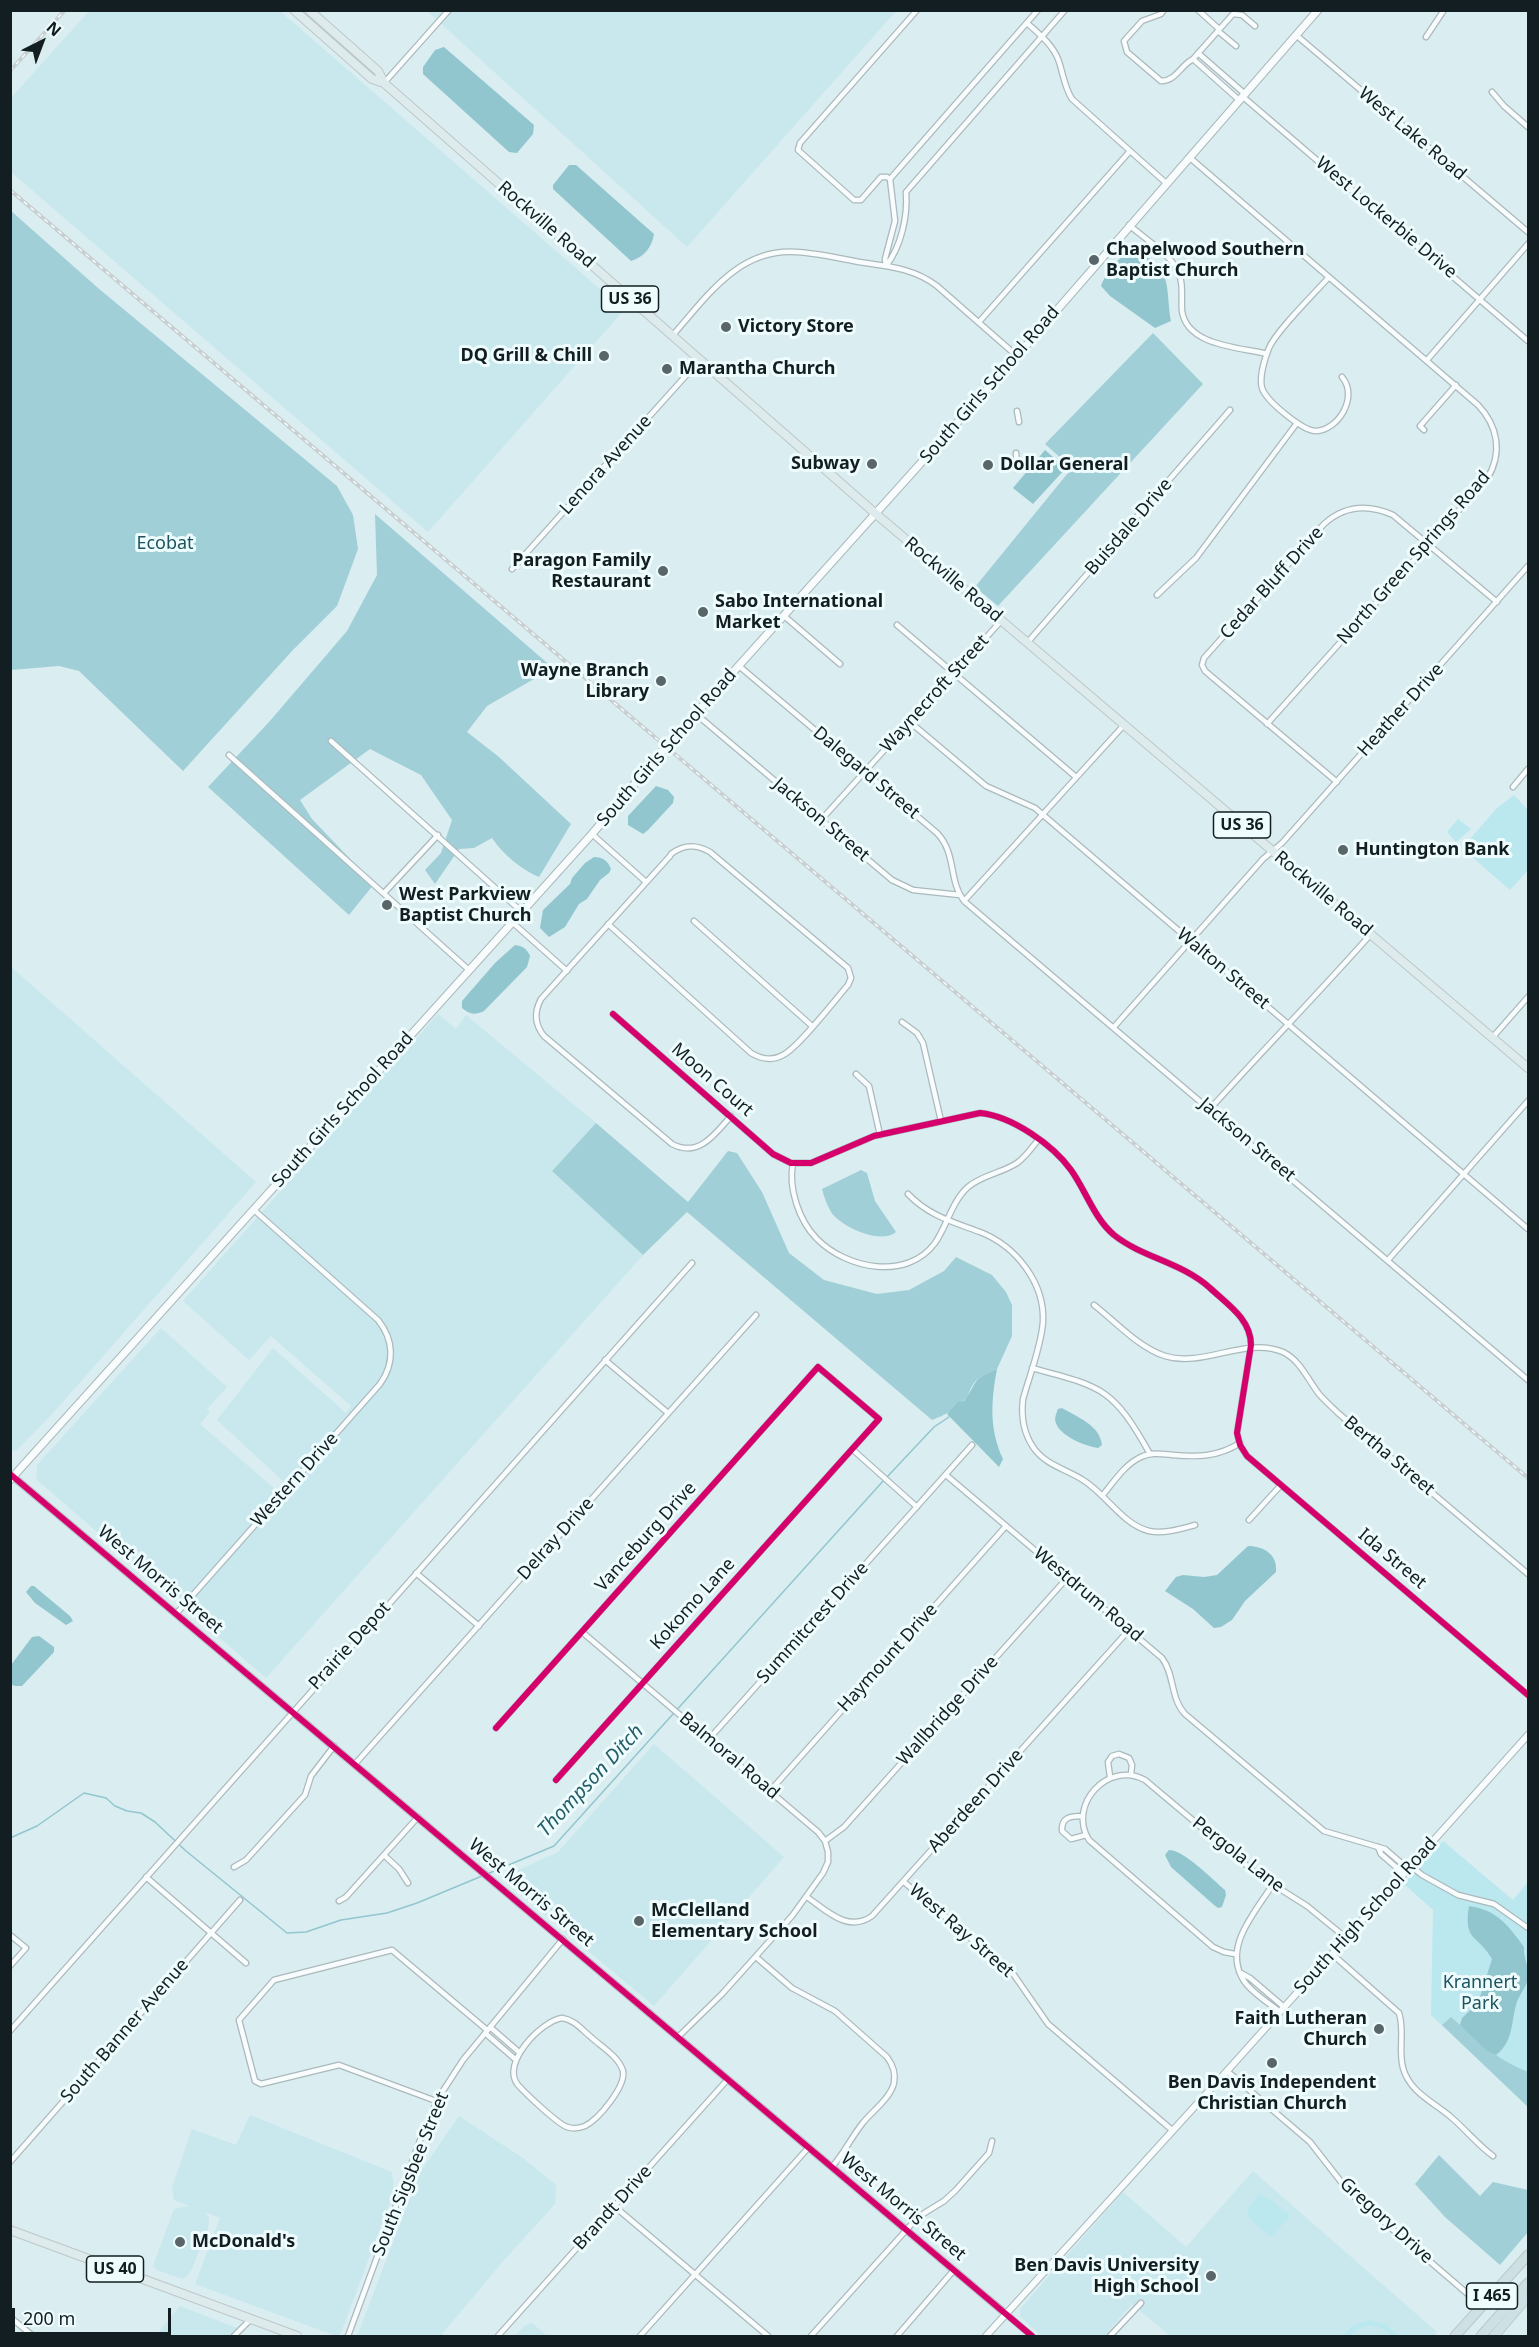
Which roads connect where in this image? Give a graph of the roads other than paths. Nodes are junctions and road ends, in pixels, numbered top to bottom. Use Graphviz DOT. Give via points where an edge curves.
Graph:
graph roads {
  1 [pos="294,10"];
  2 [pos="309,10"];
  3 [pos="449,10"];
  4 [pos="917,10"];
  5 [pos="1038,10"];
  6 [pos="1065,10"];
  7 [pos="1164,10"];
  8 [pos="1198,10"];
  9 [pos="1318,10"];
  10 [pos="1444,10"];
  11 [pos="1027,23"];
  12 [pos="1255,26"];
  13 [pos="1219,30"];
  14 [pos="1296,35"];
  15 [pos="1042,37"];
  16 [pos="1426,37"];
  17 [pos="1236,46"];
  18 [pos="1198,53"];
  19 [pos="1193,59"];
  20 [pos="384,83"];
  21 [pos="1492,92"];
  22 [pos="1242,97"];
  23 [pos="1528,127"];
  24 [pos="1130,151"];
  25 [pos="1189,157"];
  26 [pos="890,179"];
  27 [pos="1166,183"];
  28 [pos="1129,225"];
  29 [pos="1528,232"];
  30 [pos="1528,244"];
  31 [pos="886,266"];
  32 [pos="1329,277"];
  33 [pos="1480,299"];
  34 [pos="979,322"];
  35 [pos="672,336"];
  36 [pos="1528,341"];
  37 [pos="1267,354"];
  38 [pos="1017,356"];
  39 [pos="700,360"];
  40 [pos="1427,360"];
  41 [pos="1342,377"];
  42 [pos="1456,386"];
  43 [pos="1230,410"];
  44 [pos="1017,411"];
  45 [pos="1019,422"];
  46 [pos="1297,423"];
  47 [pos="1424,430"];
  48 [pos="1016,453"];
  49 [pos="1017,469"];
  50 [pos="876,514"];
  51 [pos="1429,544"];
  52 [pos="1528,566"];
  53 [pos="512,569"];
  54 [pos="1157,595"];
  55 [pos="1497,602"];
  56 [pos="783,615"];
  57 [pos="1001,621"];
  58 [pos="897,625"];
  59 [pos="1027,643"];
  60 [pos="840,664"];
  61 [pos="738,666"];
  62 [pos="954,673"];
  63 [pos="696,714"];
  64 [pos="909,722"];
  65 [pos="1267,724"];
  66 [pos="1124,725"];
  67 [pos="331,741"];
  68 [pos="228,755"];
  69 [pos="1528,769"];
  70 [pos="865,772"];
  71 [pos="1076,777"];
  72 [pos="1337,782"];
  73 [pos="1513,787"];
  74 [pos="1042,814"];
  75 [pos="821,820"];
  76 [pos="592,834"];
  77 [pos="438,835"];
  78 [pos="1273,851"];
  79 [pos="646,882"];
  80 [pos="384,893"];
  81 [pos="960,895"];
  82 [pos="964,901"];
  83 [pos="521,911"];
  84 [pos="694,921"];
  85 [pos="512,922"];
  86 [pos="608,924"];
  87 [pos="1371,934"];
  88 [pos="1190,941"];
  89 [pos="469,970"];
  90 [pos="567,971"];
  91 [pos="1528,997"];
  92 [pos="613,1014"];
  93 [pos="902,1022"];
  94 [pos="1288,1024"];
  95 [pos="812,1026"];
  96 [pos="1114,1027"];
  97 [pos="1492,1038"];
  98 [pos="1528,1068"];
  99 [pos="856,1074"];
  100 [pos="1528,1101"];
  101 [pos="1210,1109"];
  102 [pos="731,1116"];
  103 [pos="940,1121"];
  104 [pos="880,1135"];
  105 [pos="1039,1139"];
  106 [pos="793,1163"];
  107 [pos="1464,1174"];
  108 [pos="908,1194"];
  109 [pos="254,1209"];
  110 [pos="947,1221"];
  111 [pos="1528,1229"];
  112 [pos="1388,1260"];
  113 [pos="692,1263"];
  114 [pos="1094,1305"];
  115 [pos="756,1315"];
  116 [pos="1250,1349"];
  117 [pos="605,1360"];
  118 [pos="1032,1368"];
  119 [pos="1528,1380"];
  120 [pos="668,1413"];
  121 [pos="1240,1443"];
  122 [pos="972,1445"];
  123 [pos="852,1449"];
  124 [pos="1150,1454"];
  125 [pos="946,1475"];
  126 [pos="11,1477"];
  127 [pos="1281,1485"];
  128 [pos="1102,1496"];
  129 [pos="917,1507"];
  130 [pos="1250,1520"];
  131 [pos="1195,1525"];
  132 [pos="1006,1526"];
  133 [pos="416,1573"];
  134 [pos="1528,1574"];
  135 [pos="1068,1577"];
  136 [pos="176,1614"];
  137 [pos="479,1626"];
  138 [pos="1129,1630"];
  139 [pos="582,1632"];
  140 [pos="643,1683"];
  141 [pos="1528,1695"];
  142 [pos="292,1712"];
  143 [pos="496,1728"];
  144 [pos="1528,1735"];
  145 [pos="709,1739"];
  146 [pos="334,1746"];
  147 [pos="355,1764"];
  148 [pos="1131,1774"];
  149 [pos="1110,1777"];
  150 [pos="556,1780"];
  151 [pos="770,1791"];
  152 [pos="1082,1816"];
  153 [pos="418,1817"];
  154 [pos="1086,1835"];
  155 [pos="825,1840"];
  156 [pos="385,1856"];
  157 [pos="234,1867"];
  158 [pos="1408,1870"];
  159 [pos="146,1877"];
  160 [pos="408,1882"];
  161 [pos="904,1882"];
  162 [pos="1273,1884"];
  163 [pos="807,1897"];
  164 [pos="240,1900"];
  165 [pos="339,1901"];
  166 [pos="1528,1928"];
  167 [pos="212,1933"];
  168 [pos="10,1935"];
  169 [pos="1345,1937"];
  170 [pos="563,1939"];
  171 [pos="1332,1953"];
  172 [pos="1235,1954"];
  173 [pos="756,1957"];
  174 [pos="246,1963"];
  175 [pos="10,1966"];
  176 [pos="1282,2009"];
  177 [pos="487,2030"];
  178 [pos="10,2031"];
  179 [pos="678,2037"];
  180 [pos="520,2053"];
  181 [pos="515,2059"];
  182 [pos="1227,2071"];
  183 [pos="728,2079"];
  184 [pos="436,2101"];
  185 [pos="1172,2130"];
  186 [pos="992,2141"];
  187 [pos="809,2147"];
  188 [pos="1493,2156"];
  189 [pos="10,2162"];
  190 [pos="832,2167"];
  191 [pos="614,2206"];
  192 [pos="906,2229"];
  193 [pos="10,2230"];
  194 [pos="1528,2255"];
  195 [pos="954,2270"];
  196 [pos="695,2275"];
  197 [pos="1528,2283"];
  198 [pos="1469,2295"];
  199 [pos="1528,2296"];
  200 [pos="1141,2303"];
  201 [pos="1006,2314"];
  202 [pos="10,2318"];
  203 [pos="251,2319"];
  204 [pos="33,2337"];
  205 [pos="234,2337"];
  206 [pos="297,2337"];
  207 [pos="348,2337"];
  208 [pos="498,2337"];
  209 [pos="640,2337"];
  210 [pos="768,2337"];
  211 [pos="811,2337"];
  212 [pos="897,2337"];
  213 [pos="986,2337"];
  214 [pos="1032,2337"];
  215 [pos="1110,2337"];
  216 [pos="1455,2337"];
  217 [pos="1481,2337"];
  218 [pos="1494,2337"];
  1 -- 20 [label="main road, Rockville Road / US 36" via="372,79"];
  2 -- 20 [label="main road, Rockville Road / US 36" via="378,71"];
  3 -- 20 [label="street"];
  4 -- 26 [label="street" via="800,143 798,150 852,200 862,198 881,177"];
  5 -- 11 [label="street"];
  6 -- 15 [label="street"];
  7 -- 19 [label="street" via="1138,24 1125,39 1125,50 1161,81 1171,79"];
  8 -- 13 [label="street"];
  9 -- 14 [label="main road, South Girls School Road"];
  10 -- 16 [label="street"];
  11 -- 15 [label="street"];
  11 -- 26 [label="street"];
  12 -- 13 [label="street" via="1237,13"];
  13 -- 17 [label="street"];
  13 -- 18 [label="street"];
  14 -- 22 [label="main road, South Girls School Road"];
  14 -- 29 [label="street, West Lake Road"];
  15 -- 24 [label="street" via="1058,57 1072,99"];
  15 -- 31 [label="street" via="906,192 904,227"];
  18 -- 19 [label="street"];
  18 -- 22 [label="street"];
  19 -- 22 [label="street"];
  20 -- 35 [label="main road, Rockville Road / US 36"];
  21 -- 23 [label="street"];
  22 -- 25 [label="main road, South Girls School Road"];
  22 -- 33 [label="street, West Lockerbie Drive"];
  24 -- 27 [label="street"];
  24 -- 34 [label="street"];
  25 -- 27 [label="main road, South Girls School Road"];
  25 -- 32 [label="street, North Green Springs Road"];
  26 -- 31 [label="street" via="895,221"];
  27 -- 28 [label="main road, South Girls School Road"];
  28 -- 37 [label="street" via="1177,269 1183,314 1191,331 1206,340"];
  28 -- 38 [label="main road, South Girls School Road"];
  30 -- 33 [label="street"];
  31 -- 34 [label="street" via="923,276"];
  31 -- 35 [label="street" via="797,252 758,257 725,277"];
  32 -- 37 [label="street" via="1275,338"];
  32 -- 40 [label="street, North Green Springs Road"];
  33 -- 36 [label="street, West Lockerbie Drive"];
  33 -- 40 [label="street"];
  34 -- 38 [label="street"];
  35 -- 39 [label="main road, Rockville Road / US 36"];
  37 -- 46 [label="street" via="1261,378 1263,390"];
  38 -- 50 [label="main road, South Girls School Road"];
  39 -- 50 [label="main road, Rockville Road / US 36"];
  39 -- 53 [label="street, Lenora Avenue"];
  40 -- 42 [label="street, North Green Springs Road"];
  41 -- 46 [label="street" via="1350,398 1334,423 1316,431"];
  42 -- 47 [label="street" via="1420,426"];
  42 -- 51 [label="street, North Green Springs Road" via="1488,416 1496,439 1496,456 1487,479"];
  43 -- 59 [label="street, Buisdale Drive"];
  44 -- 45 [label="street"];
  46 -- 54 [label="street" via="1196,558"];
  48 -- 49 [label="street"];
  50 -- 56 [label="main road, South Girls School Road"];
  50 -- 57 [label="main road, Rockville Road / US 36"];
  51 -- 55 [label="street, Cedar Bluff Drive"];
  51 -- 65 [label="street, North Green Springs Road"];
  51 -- 65 [label="street, Cedar Bluff Drive" via="1382,510 1361,507 1337,514 1320,528 1204,658 1202,665"];
  52 -- 55 [label="street, Heather Drive"];
  55 -- 72 [label="street, Heather Drive"];
  56 -- 60 [label="street"];
  56 -- 61 [label="main road, South Girls School Road"];
  57 -- 59 [label="main road, Rockville Road / US 36"];
  57 -- 62 [label="street, Waynecroft Street"];
  58 -- 62 [label="street"];
  59 -- 66 [label="main road, Rockville Road / US 36"];
  61 -- 63 [label="main road, South Girls School Road"];
  61 -- 70 [label="street, Dalegard Street"];
  62 -- 64 [label="street, Waynecroft Street"];
  62 -- 71 [label="street"];
  63 -- 75 [label="street, Jackson Street"];
  63 -- 76 [label="main road, South Girls School Road"];
  64 -- 70 [label="street, Waynecroft Street"];
  64 -- 74 [label="street, Walton Street" via="986,786"];
  65 -- 72 [label="street"];
  66 -- 71 [label="street"];
  66 -- 78 [label="main road, Rockville Road / US 36"];
  67 -- 77 [label="street"];
  68 -- 80 [label="street"];
  69 -- 73 [label="street"];
  70 -- 75 [label="street, Waynecroft Street"];
  70 -- 81 [label="street, Dalegard Street" via="944,840"];
  71 -- 74 [label="street"];
  72 -- 78 [label="street, Heather Drive"];
  74 -- 82 [label="street"];
  74 -- 88 [label="street, Walton Street"];
  75 -- 81 [label="street, Jackson Street" via="898,884 918,891"];
  76 -- 79 [label="street"];
  76 -- 83 [label="main road, South Girls School Road"];
  77 -- 80 [label="street"];
  77 -- 83 [label="street"];
  78 -- 87 [label="main road, Rockville Road / US 36"];
  78 -- 88 [label="street, Heather Drive"];
  79 -- 86 [label="street"];
  79 -- 95 [label="street" via="673,852 690,846 702,847 846,966 851,975 848,986"];
  80 -- 89 [label="street"];
  81 -- 82 [label="street, Dalegard Street"];
  82 -- 96 [label="street, Jackson Street"];
  83 -- 85 [label="main road, South Girls School Road"];
  84 -- 95 [label="street"];
  85 -- 89 [label="main road, South Girls School Road"];
  85 -- 90 [label="street"];
  86 -- 90 [label="street"];
  86 -- 95 [label="street" via="752,1053 768,1059 786,1053"];
  87 -- 94 [label="street"];
  87 -- 97 [label="main road, Rockville Road / US 36"];
  88 -- 94 [label="street, Walton Street"];
  88 -- 96 [label="street, Heather Drive"];
  89 -- 109 [label="main road, South Girls School Road"];
  90 -- 102 [label="street" via="539,1003 539,1029 670,1143 681,1148 708,1141"];
  91 -- 97 [label="street"];
  92 -- 102 [label="street, Moon Court"];
  93 -- 103 [label="street" via="917,1033 922,1043"];
  94 -- 101 [label="street"];
  94 -- 107 [label="street, Walton Street"];
  96 -- 101 [label="street, Jackson Street"];
  97 -- 98 [label="main road, Rockville Road / US 36"];
  99 -- 104 [label="street" via="869,1086"];
  100 -- 107 [label="street"];
  101 -- 112 [label="street, Jackson Street"];
  102 -- 106 [label="street, Moon Court" via="773,1154"];
  103 -- 104 [label="street"];
  103 -- 105 [label="street" via="988,1113"];
  104 -- 106 [label="street" via="817,1162"];
  105 -- 110 [label="street" via="1017,1163 966,1189"];
  105 -- 116 [label="street" via="1070,1169 1100,1220 1116,1236 1190,1272 1245,1322"];
  106 -- 110 [label="street" via="791,1184 807,1227 824,1246 849,1260 880,1267 909,1263 932,1246"];
  107 -- 111 [label="street, Walton Street"];
  107 -- 112 [label="street"];
  108 -- 110 [label="street"];
  109 -- 126 [label="main road, South Girls School Road"];
  109 -- 136 [label="street, Western Drive" via="378,1320 388,1336 390,1361 380,1384"];
  110 -- 118 [label="street" via="998,1241 1019,1258 1032,1278 1043,1322"];
  112 -- 119 [label="street, Jackson Street"];
  113 -- 117 [label="street, Prairie Depot"];
  114 -- 116 [label="street, Bertha Street" via="1147,1347 1166,1357 1192,1359"];
  115 -- 120 [label="street, Delray Drive"];
  116 -- 121 [label="street" via="1238,1425"];
  116 -- 134 [label="street, Bertha Street" via="1273,1349 1290,1357 1333,1408"];
  117 -- 120 [label="street"];
  117 -- 133 [label="street, Prairie Depot"];
  118 -- 124 [label="street" via="1087,1383 1109,1396 1128,1416"];
  118 -- 128 [label="street" via="1022,1411 1028,1438 1044,1459 1082,1479"];
  120 -- 137 [label="street, Delray Drive"];
  121 -- 124 [label="street" via="1202,1457"];
  121 -- 127 [label="street, Ida Street" via="1247,1456"];
  122 -- 125 [label="street"];
  123 -- 129 [label="street"];
  123 -- 139 [label="street, Vanceburg Drive" via="879,1419 818,1367"];
  123 -- 140 [label="street, Kokomo Lane"];
  124 -- 128 [label="street" via="1132,1462"];
  125 -- 129 [label="street"];
  125 -- 132 [label="street, Westdrum Road"];
  126 -- 136 [label="street, West Morris Street"];
  127 -- 130 [label="street"];
  127 -- 141 [label="street, Ida Street"];
  128 -- 131 [label="street" via="1131,1522 1149,1531 1166,1532"];
  129 -- 145 [label="street, Summitcrest Drive"];
  132 -- 135 [label="street, Westdrum Road"];
  132 -- 151 [label="street, Haymount Drive"];
  133 -- 137 [label="street"];
  133 -- 142 [label="street, Prairie Depot"];
  135 -- 138 [label="street, Westdrum Road"];
  135 -- 155 [label="street, Wallbridge Drive" via="844,1827"];
  136 -- 142 [label="street, West Morris Street"];
  137 -- 147 [label="street, Delray Drive"];
  138 -- 158 [label="street, Westdrum Road" via="1165,1662 1176,1700 1185,1714 1324,1831 1378,1847 1381,1854"];
  138 -- 161 [label="street, Aberdeen Drive"];
  139 -- 140 [label="street, Balmoral Road"];
  139 -- 143 [label="street, Vanceburg Drive"];
  140 -- 145 [label="street, Balmoral Road"];
  140 -- 150 [label="street, Kokomo Lane"];
  142 -- 146 [label="street, West Morris Street"];
  142 -- 159 [label="street, Prairie Depot"];
  144 -- 158 [label="street, South High School Road"];
  145 -- 151 [label="street, Balmoral Road"];
  146 -- 147 [label="street, West Morris Street"];
  146 -- 157 [label="street" via="311,1776 305,1795 246,1860"];
  147 -- 153 [label="street, West Morris Street"];
  148 -- 149 [label="street"];
  148 -- 149 [label="street, Pergola Lane" via="1129,1758 1116,1754 1107,1765"];
  148 -- 162 [label="street, Pergola Lane" via="1149,1782"];
  149 -- 152 [label="street, Pergola Lane" via="1095,1790"];
  151 -- 155 [label="street, Balmoral Road"];
  152 -- 154 [label="street"];
  152 -- 154 [label="street" via="1065,1819 1062,1831 1071,1839"];
  153 -- 156 [label="street"];
  153 -- 170 [label="street, West Morris Street"];
  154 -- 172 [label="street" via="1212,1947"];
  155 -- 163 [label="street" via="826,1867"];
  156 -- 160 [label="street"];
  156 -- 165 [label="street"];
  158 -- 166 [label="street, Westdrum Road" via="1458,1895 1494,1904"];
  158 -- 169 [label="street, South High School Road"];
  159 -- 167 [label="street"];
  159 -- 178 [label="street, Prairie Depot"];
  161 -- 163 [label="street, Aberdeen Drive" via="873,1916 859,1923 837,1919"];
  161 -- 185 [label="street, West Ray Street" via="1014,1975 1050,2026"];
  162 -- 169 [label="street, Pergola Lane"];
  162 -- 172 [label="street" via="1239,1938"];
  163 -- 173 [label="street"];
  164 -- 167 [label="street, South Banner Avenue"];
  167 -- 174 [label="street"];
  167 -- 189 [label="street, South Banner Avenue"];
  168 -- 175 [label="street" via="26,1948"];
  169 -- 171 [label="street, South High School Road"];
  170 -- 177 [label="street, South Sigsbee Street"];
  170 -- 179 [label="street, West Morris Street"];
  171 -- 176 [label="street, South High School Road"];
  171 -- 188 [label="street" via="1399,2013 1401,2061 1412,2086"];
  172 -- 176 [label="street" via="1245,1982"];
  173 -- 179 [label="street"];
  173 -- 190 [label="street" via="794,1990 835,2011 888,2056 894,2069 894,2084 888,2094"];
  176 -- 182 [label="street, South High School Road"];
  177 -- 180 [label="street"];
  177 -- 181 [label="street"];
  177 -- 184 [label="street, South Sigsbee Street"];
  177 -- 184 [label="street" via="392,1950 274,1980 239,2020 255,2081 261,2084 339,2065"];
  179 -- 183 [label="street, West Morris Street"];
  180 -- 181 [label="street"];
  180 -- 181 [label="street" via="547,2023 562,2019 575,2023 616,2060 623,2074 619,2091 591,2122 578,2128 562,2124 518,2086 513,2076"];
  182 -- 185 [label="street, South High School Road"];
  182 -- 198 [label="street, Gregory Drive" via="1308,2140 1348,2192"];
  183 -- 187 [label="street, West Morris Street"];
  183 -- 191 [label="street, Brandt Drive"];
  184 -- 207 [label="street, South Sigsbee Street"];
  185 -- 201 [label="street, South High School Road"];
  186 -- 192 [label="street" via="989,2153 951,2194"];
  187 -- 190 [label="street, West Morris Street"];
  187 -- 196 [label="street"];
  190 -- 192 [label="street, West Morris Street"];
  191 -- 196 [label="street"];
  191 -- 208 [label="street, Brandt Drive"];
  192 -- 195 [label="street, West Morris Street"];
  192 -- 211 [label="street"];
  193 -- 203 [label="main road, US 40"];
  194 -- 216 [label="highway, I 465"];
  195 -- 201 [label="street, West Morris Street"];
  195 -- 212 [label="street"];
  196 -- 209 [label="street"];
  196 -- 210 [label="street"];
  197 -- 217 [label="highway, I 465"];
  199 -- 218 [label="highway"];
  200 -- 215 [label="street"];
  201 -- 213 [label="street, South High School Road"];
  201 -- 214 [label="street, West Morris Street"];
  202 -- 204 [label="street"];
  203 -- 205 [label="street"];
  203 -- 206 [label="main road, US 40"];
}
